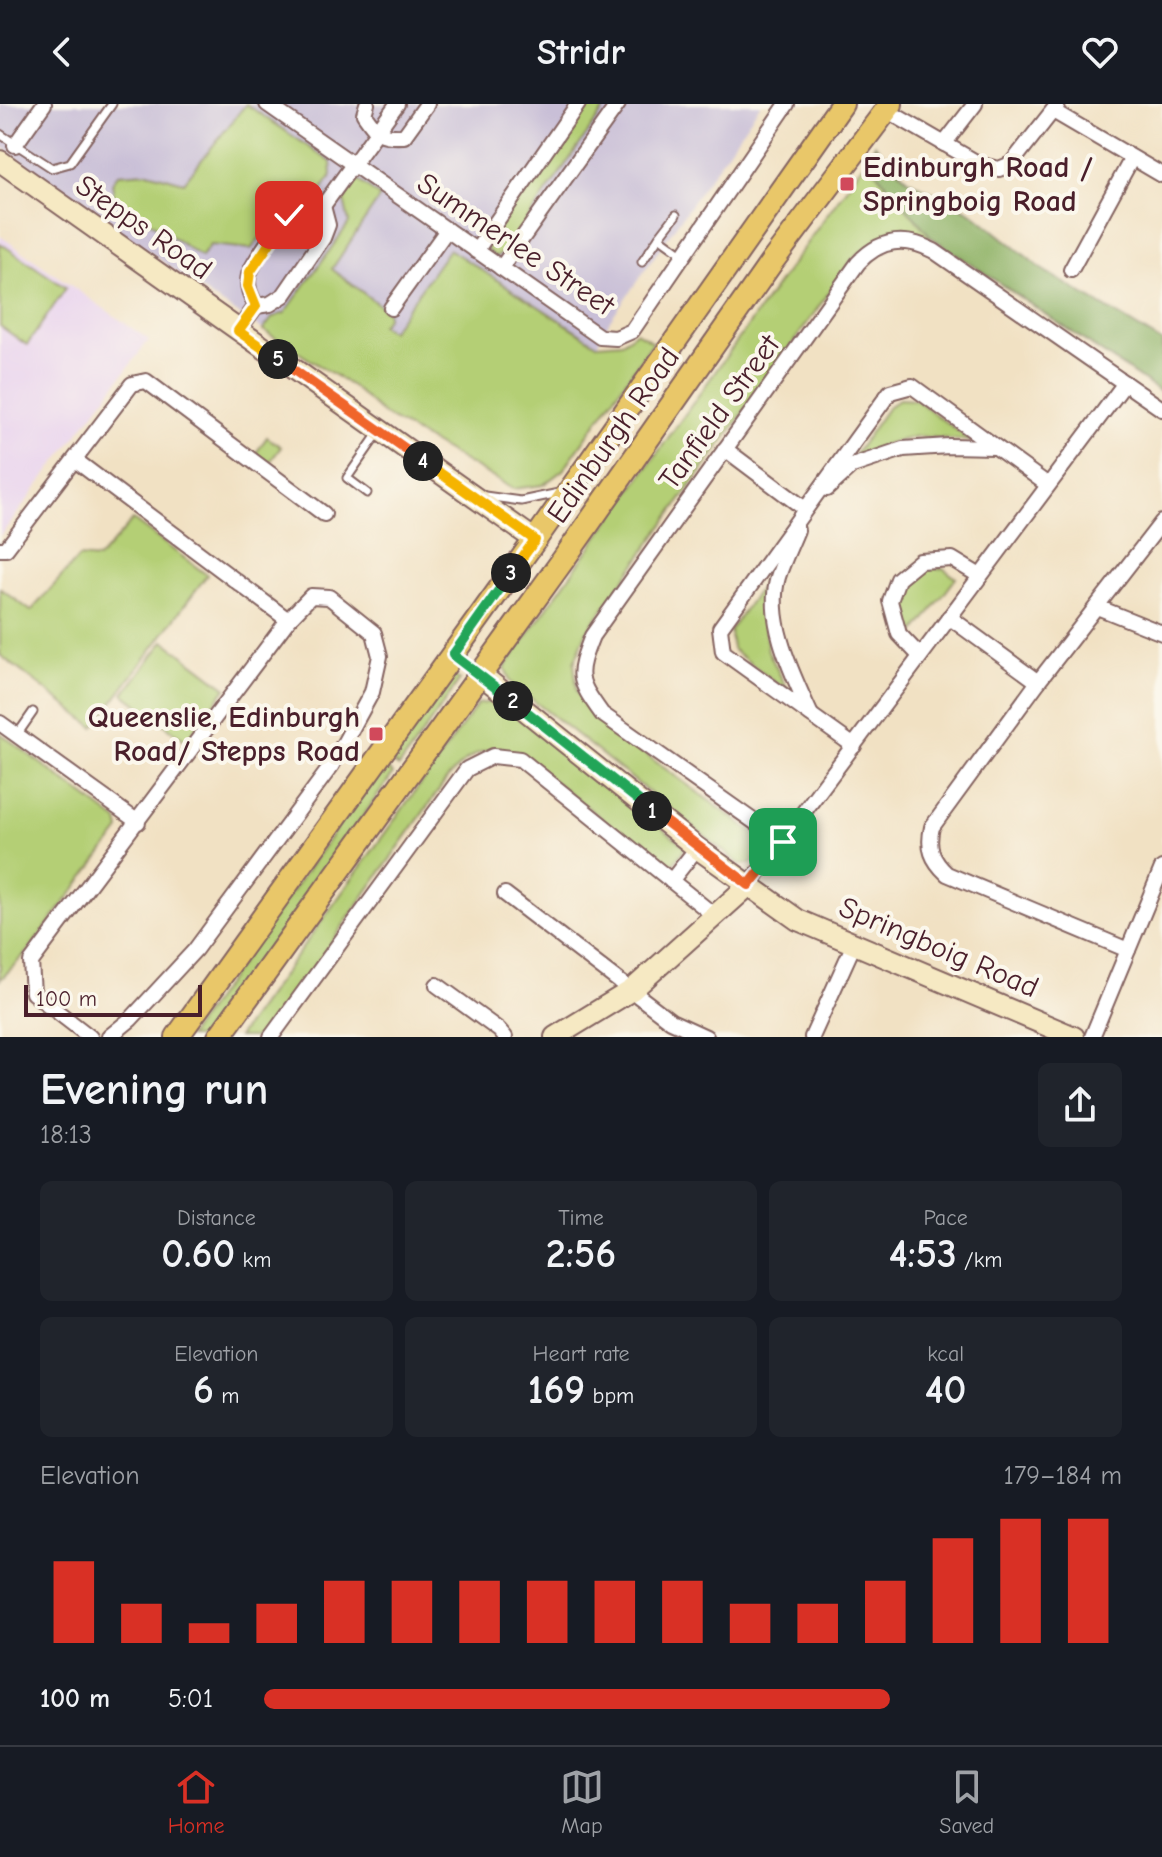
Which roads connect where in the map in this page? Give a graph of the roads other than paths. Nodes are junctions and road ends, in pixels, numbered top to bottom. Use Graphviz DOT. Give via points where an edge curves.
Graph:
graph roads {
  1 [pos="44,104"];
  2 [pos="112,104"];
  3 [pos="267,104"];
  4 [pos="367,104"];
  5 [pos="397,104"];
  6 [pos="427,104"];
  7 [pos="578,104"];
  8 [pos="618,104"];
  9 [pos="787,104"];
  10 [pos="842,104"];
  11 [pos="975,104"];
  12 [pos="885,106"];
  13 [pos="1055,107"];
  14 [pos="377,132"];
  15 [pos="0,134"];
  16 [pos="944,144"];
  17 [pos="15,145"];
  18 [pos="1132,158"];
  19 [pos="354,163"];
  20 [pos="0,164"];
  21 [pos="1162,175"];
  22 [pos="323,206"];
  23 [pos="676,215"];
  24 [pos="447,230"];
  25 [pos="659,237"];
  26 [pos="476,251"];
  27 [pos="684,255"];
  28 [pos="642,262"];
  29 [pos="501,268"];
  30 [pos="1071,270"];
  31 [pos="256,306"];
  32 [pos="391,308"];
  33 [pos="238,331"];
  34 [pos="1125,383"];
  35 [pos="1162,409"];
  36 [pos="380,430"];
  37 [pos="995,447"];
  38 [pos="725,449"];
  39 [pos="75,460"];
  40 [pos="1048,485"];
  41 [pos="572,488"];
  42 [pos="464,489"];
  43 [pos="367,493"];
  44 [pos="805,509"];
  45 [pos="324,514"];
  46 [pos="1162,522"];
  47 [pos="535,540"];
  48 [pos="0,549"];
  49 [pos="563,560"];
  50 [pos="980,576"];
  51 [pos="1097,607"];
  52 [pos="949,617"];
  53 [pos="288,620"];
  54 [pos="1162,633"];
  55 [pos="453,655"];
  56 [pos="920,656"];
  57 [pos="479,673"];
  58 [pos="1038,682"];
  59 [pos="33,712"];
  60 [pos="811,715"];
  61 [pos="0,723"];
  62 [pos="17,735"];
  63 [pos="854,746"];
  64 [pos="138,822"];
  65 [pos="783,842"];
  66 [pos="697,848"];
  67 [pos="1162,868"];
  68 [pos="671,881"];
  69 [pos="749,885"];
  70 [pos="505,894"];
  71 [pos="715,916"];
  72 [pos="854,944"];
  73 [pos="1128,950"];
  74 [pos="437,985"];
  75 [pos="632,990"];
  76 [pos="90,1037"];
  77 [pos="109,1037"];
  78 [pos="177,1037"];
  79 [pos="219,1037"];
  80 [pos="271,1037"];
  81 [pos="505,1037"];
  82 [pos="555,1037"];
  83 [pos="706,1037"];
  84 [pos="812,1037"];
  85 [pos="1074,1037"];
  86 [pos="1092,1037"];
  1 -- 17 [label="street"];
  2 -- 17 [label="lane" via="70,163 52,168"];
  3 -- 19 [label="street, Summerlee Street"];
  4 -- 14 [label="street" via="364,114"];
  5 -- 14 [label="street"];
  6 -- 14 [label="street" via="404,136"];
  7 -- 26 [label="street"];
  8 -- 29 [label="street"];
  9 -- 27 [label="street, Summerlee Street"];
  10 -- 41 [label="main road, Edinburgh Road"];
  11 -- 16 [label="street"];
  12 -- 16 [label="street"];
  12 -- 49 [label="main road, Edinburgh Road"];
  13 -- 16 [label="street" via="1011,164 999,169"];
  13 -- 18 [label="street"];
  14 -- 19 [label="street"];
  15 -- 17 [label="lane"];
  18 -- 21 [label="street"];
  18 -- 30 [label="street"];
  19 -- 22 [label="street"];
  19 -- 24 [label="street, Summerlee Street"];
  20 -- 33 [label="main road, Stepps Road"];
  22 -- 31 [label="street" via="328,225 323,238 284,295"];
  22 -- 31 [label="street" via="298,206 250,272 248,286"];
  23 -- 25 [label="lane"];
  24 -- 26 [label="street, Summerlee Street"];
  24 -- 32 [label="street"];
  25 -- 27 [label="lane"];
  25 -- 28 [label="lane"];
  26 -- 29 [label="street, Summerlee Street"];
  27 -- 29 [label="street, Summerlee Street" via="632,331 616,338 600,337"];
  31 -- 33 [label="street"];
  33 -- 36 [label="main road, Stepps Road"];
  34 -- 35 [label="street, Tanfield Street"];
  34 -- 38 [label="street, Tanfield Street" via="934,251 917,243 890,243 858,263"];
  34 -- 40 [label="street"];
  36 -- 42 [label="main road, Stepps Road"];
  36 -- 43 [label="lane" via="347,478"];
  37 -- 40 [label="street"];
  37 -- 44 [label="street" via="903,449 852,466"];
  37 -- 44 [label="street" via="912,386 890,392"];
  38 -- 44 [label="street"];
  38 -- 65 [label="street, Tanfield Street" via="592,636 581,662 583,687 602,714"];
  39 -- 45 [label="street" via="132,384 146,381"];
  39 -- 48 [label="street" via="6,549"];
  39 -- 53 [label="street"];
  40 -- 50 [label="street"];
  41 -- 42 [label="lane" via="521,501"];
  41 -- 47 [label="main road, Edinburgh Road"];
  42 -- 47 [label="main road, Stepps Road"];
  44 -- 60 [label="street" via="777,579 776,623"];
  44 -- 60 [label="street" via="720,628 723,652"];
  46 -- 51 [label="street"];
  47 -- 49 [label="main road"];
  47 -- 55 [label="main road, Edinburgh Road"];
  49 -- 57 [label="main road, Edinburgh Road"];
  50 -- 52 [label="street"];
  50 -- 56 [label="street" via="952,559 920,561 898,579 890,601 899,634"];
  51 -- 54 [label="street"];
  51 -- 58 [label="street"];
  52 -- 56 [label="street"];
  52 -- 58 [label="street"];
  53 -- 64 [label="street"];
  53 -- 77 [label="street" via="311,596 329,597 374,633 380,656 372,692 332,765 195,950"];
  55 -- 57 [label="main road"];
  55 -- 78 [label="main road, Edinburgh Road"];
  56 -- 63 [label="street"];
  57 -- 66 [label="main road, Springboig Road"];
  57 -- 79 [label="main road, Edinburgh Road"];
  58 -- 73 [label="street" via="932,827 934,862 947,874"];
  59 -- 62 [label="lane"];
  60 -- 63 [label="street"];
  61 -- 62 [label="street"];
  62 -- 64 [label="street"];
  63 -- 65 [label="street"];
  64 -- 76 [label="street" via="31,962 33,993"];
  65 -- 69 [label="street"];
  66 -- 68 [label="street"];
  66 -- 69 [label="main road, Springboig Road"];
  67 -- 73 [label="street"];
  68 -- 71 [label="street"];
  68 -- 80 [label="street" via="520,759 493,756 467,769"];
  69 -- 71 [label="main road"];
  69 -- 72 [label="main road, Springboig Road" via="798,920"];
  70 -- 75 [label="street"];
  71 -- 75 [label="main road"];
  72 -- 84 [label="street"];
  72 -- 85 [label="main road, Springboig Road"];
  73 -- 86 [label="street"];
  74 -- 81 [label="street"];
  75 -- 82 [label="main road"];
  75 -- 83 [label="street" via="671,1021"];
}
